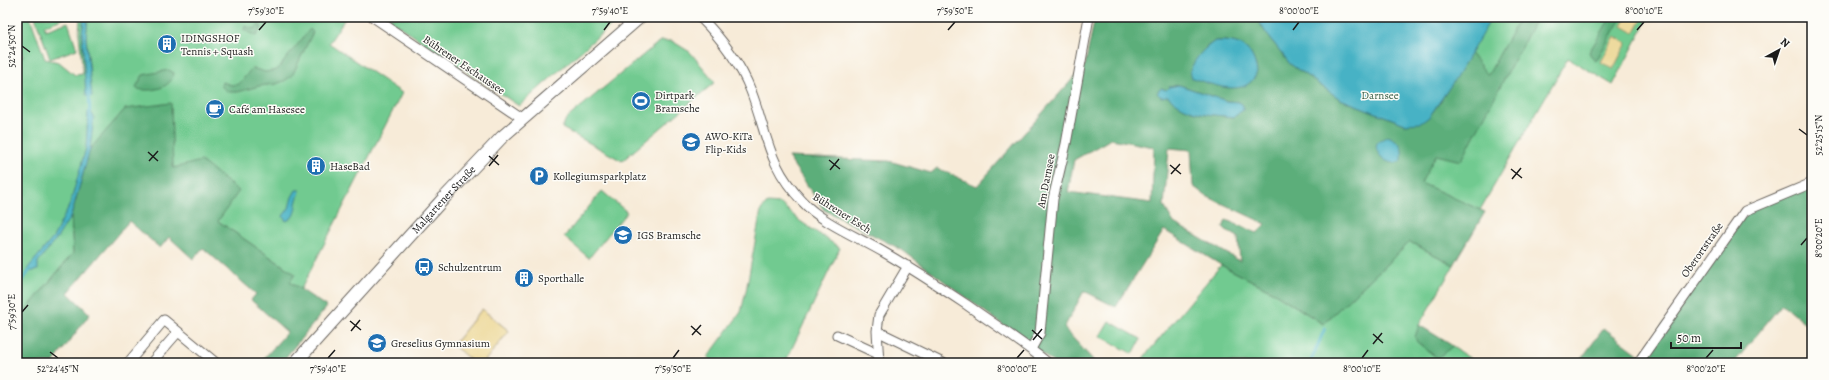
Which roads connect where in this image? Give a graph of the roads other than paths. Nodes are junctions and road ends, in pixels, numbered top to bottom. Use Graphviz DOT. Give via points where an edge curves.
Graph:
graph roads {
  1 [pos="373,17"];
  2 [pos="640,17"];
  3 [pos="700,17"];
  4 [pos="1089,17"];
  5 [pos="522,118"];
  6 [pos="1812,183"];
  7 [pos="908,266"];
  8 [pos="877,331"];
  9 [pos="178,332"];
  10 [pos="837,335"];
  11 [pos="1031,349"];
  12 [pos="878,359"];
  13 [pos="128,363"];
  14 [pos="151,363"];
  15 [pos="216,363"];
  16 [pos="295,363"];
  17 [pos="944,363"];
  18 [pos="1048,363"];
  19 [pos="1638,363"];
  1 -- 5 [label="street, Bührener Eschaussee"];
  2 -- 5 [label="street, Malgartener Straße"];
  3 -- 7 [label="street, Bührener Esch" via="735,59 751,91 770,154 790,188 804,204 822,217"];
  4 -- 11 [label="street, Am Darnsee" via="1053,200 1040,333"];
  5 -- 16 [label="street, Malgartener Straße" via="444,198"];
  6 -- 19 [label="street, Oberortstraße" via="1745,211"];
  7 -- 8 [label="street" via="879,315"];
  7 -- 11 [label="street, Bührener Esch"];
  8 -- 12 [label="street"];
  8 -- 17 [label="street"];
  9 -- 13 [label="street" via="164,320"];
  9 -- 14 [label="street"];
  9 -- 15 [label="street"];
  10 -- 12 [label="street"];
  11 -- 18 [label="street, Bührener Esch"];
}
